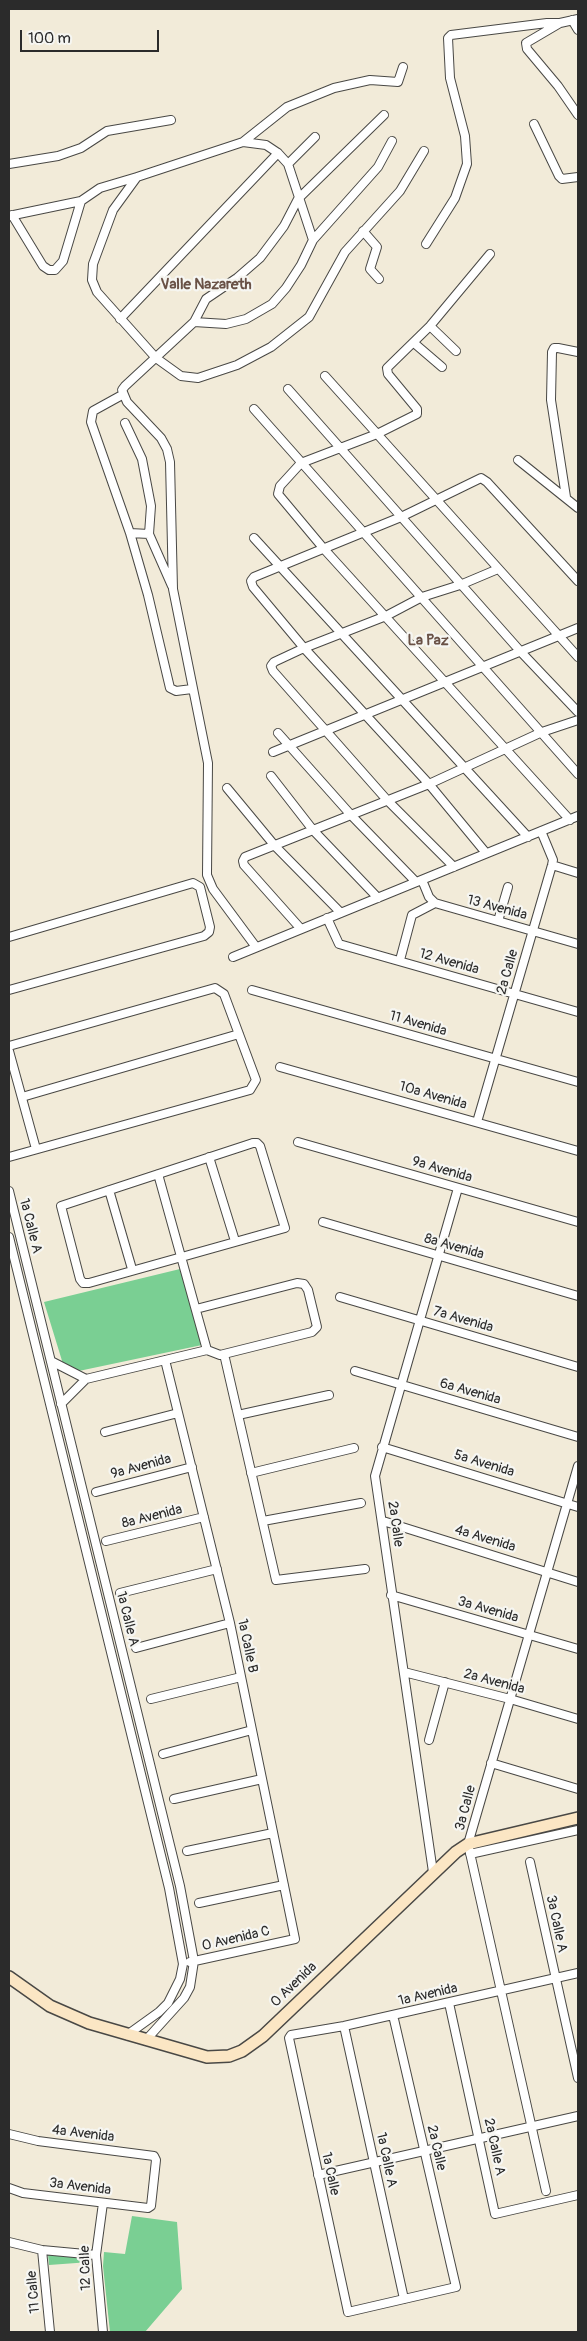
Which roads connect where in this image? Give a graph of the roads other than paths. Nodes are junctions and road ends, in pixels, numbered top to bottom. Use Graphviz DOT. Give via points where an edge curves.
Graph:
graph roads {
  1 [pos="575,20"];
  2 [pos="560,23"];
  3 [pos="578,30"];
  4 [pos="403,67"];
  5 [pos="384,115"];
  6 [pos="578,116"];
  7 [pos="171,120"];
  8 [pos="534,124"];
  9 [pos="315,137"];
  10 [pos="243,142"];
  11 [pos="392,142"];
  12 [pos="424,151"];
  13 [pos="278,153"];
  14 [pos="9,164"];
  15 [pos="288,164"];
  16 [pos="578,177"];
  17 [pos="137,178"];
  18 [pos="298,199"];
  19 [pos="81,201"];
  20 [pos="10,216"];
  21 [pos="363,232"];
  22 [pos="313,240"];
  23 [pos="426,244"];
  24 [pos="490,254"];
  25 [pos="379,280"];
  26 [pos="120,319"];
  27 [pos="194,322"];
  28 [pos="430,326"];
  29 [pos="414,343"];
  30 [pos="456,351"];
  31 [pos="578,352"];
  32 [pos="156,358"];
  33 [pos="442,367"];
  34 [pos="325,376"];
  35 [pos="288,390"];
  36 [pos="122,395"];
  37 [pos="254,409"];
  38 [pos="125,423"];
  39 [pos="377,434"];
  40 [pos="340,449"];
  41 [pos="518,460"];
  42 [pos="301,463"];
  43 [pos="566,497"];
  44 [pos="437,500"];
  45 [pos="578,508"];
  46 [pos="401,517"];
  47 [pos="363,532"];
  48 [pos="130,533"];
  49 [pos="149,534"];
  50 [pos="254,538"];
  51 [pos="324,549"];
  52 [pos="281,567"];
  53 [pos="498,569"];
  54 [pos="578,581"];
  55 [pos="460,585"];
  56 [pos="173,589"];
  57 [pos="422,597"];
  58 [pos="386,616"];
  59 [pos="578,628"];
  60 [pos="342,635"];
  61 [pos="561,636"];
  62 [pos="304,648"];
  63 [pos="520,652"];
  64 [pos="578,656"];
  65 [pos="484,666"];
  66 [pos="446,683"];
  67 [pos="192,689"];
  68 [pos="402,699"];
  69 [pos="578,712"];
  70 [pos="368,715"];
  71 [pos="578,720"];
  72 [pos="328,731"];
  73 [pos="542,732"];
  74 [pos="278,733"];
  75 [pos="290,745"];
  76 [pos="504,749"];
  77 [pos="273,752"];
  78 [pos="464,767"];
  79 [pos="578,774"];
  80 [pos="271,776"];
  81 [pos="429,784"];
  82 [pos="227,788"];
  83 [pos="387,800"];
  84 [pos="351,814"];
  85 [pos="574,818"];
  86 [pos="313,830"];
  87 [pos="541,831"];
  88 [pos="528,836"];
  89 [pos="275,846"];
  90 [pos="486,854"];
  91 [pos="552,865"];
  92 [pos="454,867"];
  93 [pos="578,874"];
  94 [pos="419,881"];
  95 [pos="508,886"];
  96 [pos="378,898"];
  97 [pos="436,903"];
  98 [pos="341,913"];
  99 [pos="327,918"];
  100 [pos="498,921"];
  101 [pos="301,929"];
  102 [pos="533,930"];
  103 [pos="9,938"];
  104 [pos="578,944"];
  105 [pos="256,947"];
  106 [pos="233,956"];
  107 [pos="400,960"];
  108 [pos="9,990"];
  109 [pos="252,990"];
  110 [pos="514,994"];
  111 [pos="578,1012"];
  112 [pos="239,1034"];
  113 [pos="9,1046"];
  114 [pos="9,1052"];
  115 [pos="496,1058"];
  116 [pos="280,1067"];
  117 [pos="578,1082"];
  118 [pos="22,1097"];
  119 [pos="477,1122"];
  120 [pos="298,1142"];
  121 [pos="36,1148"];
  122 [pos="578,1151"];
  123 [pos="9,1157"];
  124 [pos="209,1157"];
  125 [pos="158,1174"];
  126 [pos="458,1188"];
  127 [pos="109,1190"];
  128 [pos="9,1191"];
  129 [pos="323,1222"];
  130 [pos="578,1222"];
  131 [pos="9,1240"];
  132 [pos="21,1240"];
  133 [pos="235,1240"];
  134 [pos="438,1255"];
  135 [pos="182,1256"];
  136 [pos="132,1269"];
  137 [pos="578,1296"];
  138 [pos="340,1297"];
  139 [pos="196,1309"];
  140 [pos="419,1320"];
  141 [pos="207,1350"];
  142 [pos="224,1354"];
  143 [pos="165,1360"];
  144 [pos="51,1361"];
  145 [pos="578,1367"];
  146 [pos="355,1371"];
  147 [pos="86,1380"];
  148 [pos="400,1385"];
  149 [pos="329,1395"];
  150 [pos="61,1404"];
  151 [pos="178,1413"];
  152 [pos="238,1415"];
  153 [pos="105,1432"];
  154 [pos="578,1437"];
  155 [pos="382,1447"];
  156 [pos="354,1448"];
  157 [pos="578,1466"];
  158 [pos="192,1467"];
  159 [pos="251,1474"];
  160 [pos="96,1492"];
  161 [pos="361,1503"];
  162 [pos="567,1503"];
  163 [pos="578,1507"];
  164 [pos="204,1517"];
  165 [pos="263,1521"];
  166 [pos="383,1521"];
  167 [pos="106,1541"];
  168 [pos="217,1569"];
  169 [pos="365,1569"];
  170 [pos="547,1572"];
  171 [pos="578,1582"];
  172 [pos="120,1593"];
  173 [pos="391,1595"];
  174 [pos="230,1623"];
  175 [pos="529,1635"];
  176 [pos="136,1648"];
  177 [pos="578,1649"];
  178 [pos="404,1672"];
  179 [pos="241,1677"];
  180 [pos="445,1682"];
  181 [pos="151,1699"];
  182 [pos="510,1699"];
  183 [pos="578,1720"];
  184 [pos="252,1730"];
  185 [pos="429,1740"];
  186 [pos="162,1754"];
  187 [pos="491,1763"];
  188 [pos="262,1779"];
  189 [pos="578,1790"];
  190 [pos="174,1799"];
  191 [pos="578,1818"];
  192 [pos="578,1830"];
  193 [pos="273,1833"];
  194 [pos="469,1849"];
  195 [pos="187,1851"];
  196 [pos="530,1862"];
  197 [pos="433,1872"];
  198 [pos="284,1885"];
  199 [pos="180,1886"];
  200 [pos="168,1888"];
  201 [pos="199,1904"];
  202 [pos="295,1939"];
  203 [pos="194,1961"];
  204 [pos="183,1964"];
  205 [pos="578,1973"];
  206 [pos="9,1977"];
  207 [pos="556,1978"];
  208 [pos="501,1991"];
  209 [pos="449,2003"];
  210 [pos="393,2015"];
  211 [pos="344,2026"];
  212 [pos="127,2035"];
  213 [pos="146,2040"];
  214 [pos="288,2042"];
  215 [pos="578,2078"];
  216 [pos="578,2116"];
  217 [pos="531,2126"];
  218 [pos="9,2134"];
  219 [pos="480,2138"];
  220 [pos="424,2151"];
  221 [pos="374,2162"];
  222 [pos="318,2175"];
  223 [pos="9,2188"];
  224 [pos="546,2190"];
  225 [pos="578,2195"];
  226 [pos="103,2203"];
  227 [pos="148,2208"];
  228 [pos="9,2242"];
  229 [pos="42,2250"];
  230 [pos="96,2256"];
  231 [pos="404,2299"];
  232 [pos="50,2332"];
  233 [pos="103,2332"];
  1 -- 2 [label="street"];
  1 -- 3 [label="street"];
  2 -- 6 [label="street" via="526,44 527,50 558,86"];
  2 -- 23 [label="street" via="451,35 448,38 450,78 465,136 467,164 455,198"];
  4 -- 10 [label="street" via="398,82 370,80 334,88 287,107"];
  5 -- 18 [label="street"];
  7 -- 14 [label="street" via="107,131 81,148 58,156"];
  8 -- 16 [label="street" via="559,176 566,179"];
  9 -- 15 [label="street"];
  10 -- 13 [label="street" via="266,145"];
  10 -- 17 [label="street"];
  11 -- 22 [label="street" via="378,167"];
  12 -- 21 [label="street" via="400,191"];
  13 -- 15 [label="street"];
  13 -- 26 [label="street"];
  15 -- 18 [label="street"];
  17 -- 19 [label="street" via="100,188"];
  17 -- 26 [label="street" via="113,210 93,264 92,280 97,292"];
  18 -- 22 [label="street"];
  18 -- 27 [label="street" via="284,226 260,258 206,299"];
  19 -- 20 [label="street"];
  19 -- 20 [label="street" via="63,261 54,270 43,266"];
  21 -- 25 [label="street" via="377,247 370,269"];
  21 -- 32 [label="street" via="345,252 309,317 271,348 198,378 181,376"];
  22 -- 27 [label="street" via="301,265 272,304 246,319 226,324"];
  24 -- 28 [label="street"];
  26 -- 32 [label="street"];
  27 -- 32 [label="street"];
  28 -- 29 [label="street"];
  28 -- 30 [label="street"];
  29 -- 33 [label="street"];
  29 -- 39 [label="street" via="386,371 418,412"];
  31 -- 43 [label="street" via="554,348 552,352 551,400"];
  32 -- 36 [label="street" via="125,386"];
  34 -- 39 [label="street"];
  35 -- 40 [label="street"];
  36 -- 48 [label="street" via="93,411 91,422"];
  36 -- 56 [label="street" via="167,448"];
  37 -- 42 [label="street"];
  38 -- 49 [label="street" via="142,459 151,506"];
  39 -- 40 [label="street"];
  39 -- 44 [label="street"];
  40 -- 42 [label="street"];
  40 -- 46 [label="street"];
  41 -- 43 [label="street"];
  42 -- 47 [label="street"];
  42 -- 51 [label="street" via="280,486 278,494"];
  43 -- 45 [label="street"];
  44 -- 46 [label="street"];
  44 -- 53 [label="street"];
  44 -- 54 [label="street" via="481,478"];
  46 -- 47 [label="street"];
  46 -- 55 [label="street"];
  47 -- 51 [label="street"];
  47 -- 57 [label="street"];
  48 -- 49 [label="street"];
  48 -- 67 [label="street" via="170,688 176,691"];
  49 -- 56 [label="street"];
  50 -- 52 [label="street"];
  51 -- 52 [label="street"];
  51 -- 58 [label="street"];
  52 -- 60 [label="street"];
  52 -- 62 [label="street" via="251,581"];
  53 -- 55 [label="street"];
  53 -- 61 [label="street"];
  55 -- 57 [label="street"];
  55 -- 63 [label="street"];
  56 -- 67 [label="street"];
  57 -- 58 [label="street"];
  57 -- 65 [label="street"];
  58 -- 60 [label="street"];
  58 -- 66 [label="street"];
  59 -- 61 [label="street"];
  60 -- 62 [label="street"];
  60 -- 68 [label="street"];
  61 -- 63 [label="street"];
  61 -- 64 [label="street"];
  62 -- 70 [label="street"];
  62 -- 72 [label="street" via="271,666"];
  63 -- 65 [label="street"];
  63 -- 69 [label="street"];
  65 -- 66 [label="street"];
  65 -- 73 [label="street"];
  66 -- 68 [label="street"];
  66 -- 76 [label="street"];
  67 -- 105 [label="street" via="208,763 207,875 212,889"];
  68 -- 70 [label="street"];
  68 -- 78 [label="street"];
  70 -- 72 [label="street"];
  70 -- 81 [label="street"];
  71 -- 73 [label="street"];
  72 -- 75 [label="street"];
  72 -- 83 [label="street"];
  73 -- 76 [label="street"];
  73 -- 79 [label="street"];
  74 -- 75 [label="street"];
  75 -- 77 [label="street"];
  75 -- 84 [label="street"];
  76 -- 78 [label="street"];
  76 -- 85 [label="street"];
  78 -- 81 [label="street"];
  78 -- 88 [label="street"];
  80 -- 86 [label="street"];
  81 -- 83 [label="street"];
  81 -- 90 [label="street"];
  82 -- 89 [label="street"];
  83 -- 84 [label="street"];
  83 -- 92 [label="street"];
  84 -- 86 [label="street"];
  84 -- 94 [label="street"];
  85 -- 87 [label="street"];
  86 -- 89 [label="street"];
  86 -- 96 [label="street"];
  87 -- 88 [label="street"];
  87 -- 91 [label="street"];
  88 -- 90 [label="street"];
  89 -- 98 [label="street"];
  89 -- 101 [label="street" via="245,857 243,861"];
  90 -- 92 [label="street"];
  91 -- 93 [label="street"];
  91 -- 102 [label="street, 2a Calle"];
  92 -- 94 [label="street"];
  94 -- 96 [label="street"];
  94 -- 97 [label="street"];
  95 -- 100 [label="street"];
  96 -- 98 [label="street"];
  97 -- 100 [label="street, 13 Avenida"];
  97 -- 107 [label="street" via="412,915"];
  98 -- 99 [label="street"];
  99 -- 101 [label="street"];
  99 -- 107 [label="street, 12 Avenida" via="339,944"];
  100 -- 102 [label="street, 13 Avenida"];
  101 -- 105 [label="street"];
  102 -- 104 [label="street, 13 Avenida"];
  102 -- 110 [label="street, 2a Calle"];
  103 -- 108 [label="street" via="191,883 200,887 210,927 204,936"];
  105 -- 106 [label="street"];
  107 -- 110 [label="street, 12 Avenida"];
  109 -- 115 [label="street, 11 Avenida"];
  110 -- 111 [label="street, 12 Avenida"];
  110 -- 115 [label="street, 2a Calle"];
  112 -- 113 [label="street" via="224,994 211,988"];
  112 -- 118 [label="street"];
  112 -- 121 [label="street" via="256,1080 250,1090"];
  114 -- 118 [label="street"];
  115 -- 117 [label="street, 11 Avenida"];
  115 -- 119 [label="street, 2a Calle"];
  116 -- 119 [label="street, 10a Avenida"];
  118 -- 121 [label="street"];
  119 -- 122 [label="street, 10a Avenida"];
  120 -- 126 [label="street, 9a Avenida"];
  121 -- 123 [label="street"];
  124 -- 125 [label="street"];
  124 -- 133 [label="street"];
  124 -- 133 [label="street" via="257,1143 285,1222 285,1228 281,1230"];
  125 -- 127 [label="street"];
  125 -- 135 [label="street"];
  126 -- 130 [label="street, 9a Avenida"];
  126 -- 134 [label="street, 2a Calle"];
  127 -- 136 [label="street"];
  127 -- 136 [label="street" via="61,1206 80,1279 89,1283"];
  128 -- 132 [label="street, 1a Calle A"];
  129 -- 134 [label="street, 8a Avenida"];
  131 -- 132 [label="street"];
  131 -- 200 [label="street, 1a Calle A"];
  132 -- 144 [label="street, 1a Calle A"];
  133 -- 135 [label="street"];
  134 -- 137 [label="street, 8a Avenida"];
  134 -- 140 [label="street, 2a Calle"];
  135 -- 136 [label="street"];
  135 -- 139 [label="street"];
  138 -- 140 [label="street, 7a Avenida"];
  139 -- 141 [label="street"];
  139 -- 142 [label="street" via="297,1283 304,1284 308,1290 318,1327 312,1332"];
  140 -- 145 [label="street, 7a Avenida"];
  140 -- 148 [label="street, 2a Calle"];
  141 -- 142 [label="street" via="213,1354"];
  141 -- 143 [label="street"];
  142 -- 152 [label="street"];
  143 -- 147 [label="street"];
  143 -- 151 [label="street, 1a Calle B"];
  144 -- 147 [label="street"];
  144 -- 150 [label="street, 1a Calle A"];
  146 -- 148 [label="street, 6a Avenida"];
  147 -- 150 [label="street"];
  148 -- 154 [label="street, 6a Avenida"];
  148 -- 155 [label="street, 2a Calle"];
  149 -- 152 [label="street"];
  150 -- 199 [label="street, 1a Calle A"];
  151 -- 153 [label="street"];
  151 -- 158 [label="street, 1a Calle B"];
  152 -- 159 [label="street"];
  155 -- 162 [label="street, 5a Avenida"];
  155 -- 166 [label="street, 2a Calle" via="375,1476"];
  156 -- 159 [label="street"];
  157 -- 162 [label="street, 3a Calle"];
  158 -- 160 [label="street, 9a Avenida"];
  158 -- 164 [label="street, 1a Calle B"];
  159 -- 165 [label="street"];
  161 -- 165 [label="street"];
  162 -- 163 [label="street, 5a Avenida"];
  162 -- 170 [label="street, 3a Calle"];
  164 -- 167 [label="street, 8a Avenida"];
  164 -- 168 [label="street, 1a Calle B"];
  165 -- 169 [label="street" via="276,1580"];
  166 -- 170 [label="street, 4a Avenida"];
  166 -- 173 [label="street, 2a Calle"];
  168 -- 172 [label="street"];
  168 -- 174 [label="street, 1a Calle B"];
  170 -- 171 [label="street, 4a Avenida"];
  170 -- 175 [label="street, 3a Calle"];
  173 -- 175 [label="street, 3a Avenida"];
  173 -- 178 [label="street, 2a Calle"];
  174 -- 176 [label="street"];
  174 -- 179 [label="street, 1a Calle B"];
  175 -- 177 [label="street, 3a Avenida"];
  175 -- 182 [label="street, 3a Calle"];
  178 -- 180 [label="street, 2a Avenida"];
  178 -- 197 [label="street, 2a Calle"];
  179 -- 181 [label="street"];
  179 -- 184 [label="street, 1a Calle B"];
  180 -- 182 [label="street, 2a Avenida"];
  180 -- 185 [label="street"];
  182 -- 183 [label="street, 2a Avenida"];
  182 -- 187 [label="street, 3a Calle"];
  184 -- 186 [label="street"];
  184 -- 188 [label="street, 1a Calle B"];
  187 -- 189 [label="street"];
  187 -- 194 [label="street, 3a Calle"];
  188 -- 190 [label="street"];
  188 -- 193 [label="street, 1a Calle B"];
  191 -- 194 [label="street, 0 Avenida"];
  192 -- 194 [label="street, 0 Avenida"];
  193 -- 195 [label="street"];
  193 -- 198 [label="street, 1a Calle B"];
  194 -- 197 [label="street, 0 Avenida" via="448,1858"];
  194 -- 208 [label="street, 3a Calle"];
  196 -- 207 [label="street, 3a Calle A"];
  197 -- 213 [label="street, 0 Avenida" via="262,2036 242,2051 222,2058 207,2057"];
  198 -- 201 [label="street"];
  198 -- 202 [label="street, 1a Calle B"];
  199 -- 200 [label="street"];
  199 -- 203 [label="street, 1a Calle A"];
  200 -- 204 [label="street, 1a Calle A"];
  202 -- 203 [label="street, 0 Avenida C"];
  203 -- 204 [label="street, 0 Avenida C"];
  203 -- 213 [label="street, 1a Calle A" via="184,1998"];
  204 -- 212 [label="street, 1a Calle A" via="178,1985 168,2003"];
  205 -- 207 [label="street, 1a Avenida"];
  206 -- 212 [label="street, 0 Avenida" via="69,2016"];
  207 -- 208 [label="street, 1a Avenida"];
  207 -- 215 [label="street, 3a Calle A"];
  208 -- 209 [label="street, 1a Avenida"];
  208 -- 217 [label="street, 3a Calle"];
  209 -- 210 [label="street, 1a Avenida"];
  209 -- 219 [label="street, 2a Calle A"];
  210 -- 211 [label="street, 1a Avenida"];
  210 -- 220 [label="street, 2a Calle"];
  211 -- 214 [label="street, 1a Avenida" via="291,2034"];
  211 -- 221 [label="street, 1a Calle A"];
  212 -- 213 [label="street, 0 Avenida"];
  214 -- 222 [label="street, 1a Calle"];
  216 -- 217 [label="street"];
  217 -- 219 [label="street"];
  217 -- 224 [label="street, 3a Calle"];
  218 -- 227 [label="street, 4a Avenida" via="38,2141 154,2156"];
  219 -- 220 [label="street"];
  219 -- 225 [label="street, 2a Calle A" via="495,2214"];
  220 -- 221 [label="street"];
  220 -- 231 [label="street, 2a Calle" via="456,2287"];
  221 -- 222 [label="street"];
  221 -- 231 [label="street, 1a Calle A"];
  222 -- 231 [label="street, 1a Calle" via="348,2312"];
  223 -- 226 [label="street, 3a Avenida"];
  226 -- 227 [label="street, 3a Avenida"];
  226 -- 230 [label="street, 12 Calle"];
  228 -- 229 [label="street"];
  229 -- 230 [label="street"];
  229 -- 232 [label="street, 11 Calle"];
  230 -- 233 [label="street, 12 Calle"];
}
